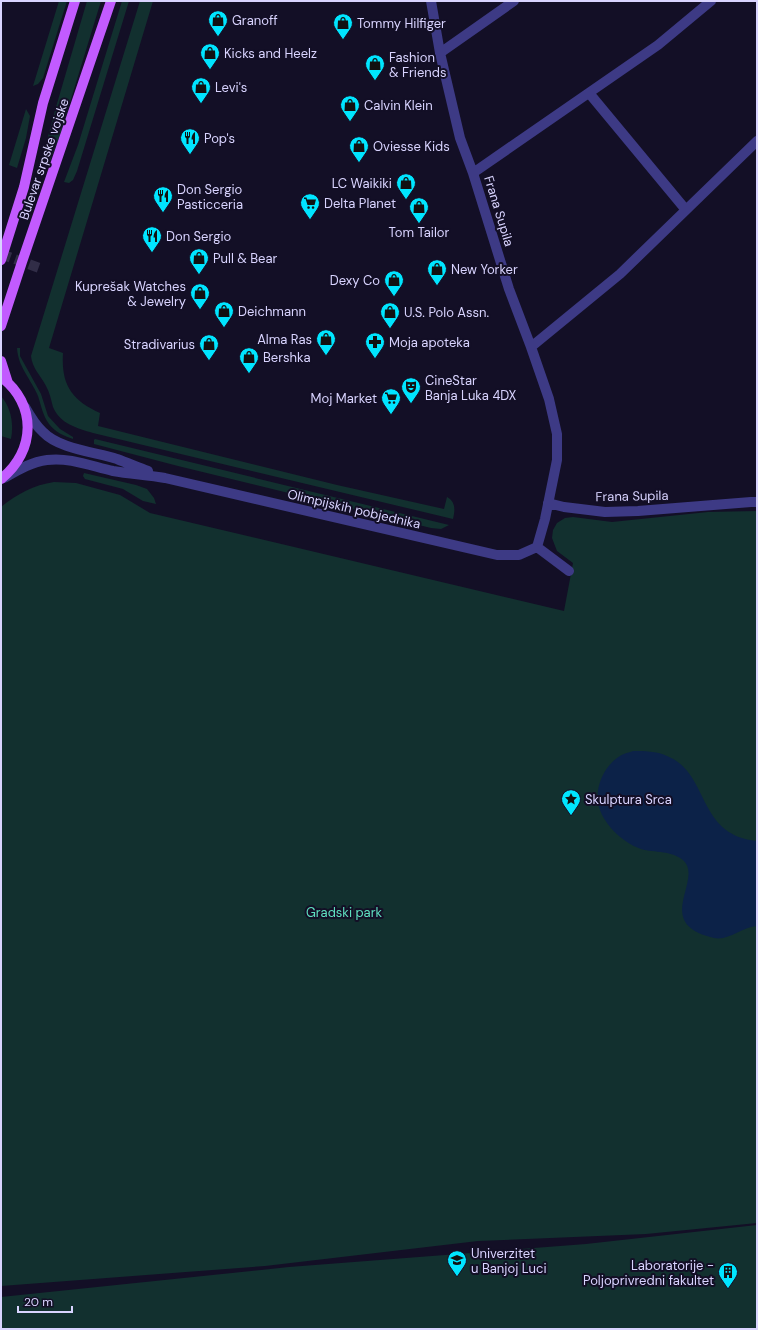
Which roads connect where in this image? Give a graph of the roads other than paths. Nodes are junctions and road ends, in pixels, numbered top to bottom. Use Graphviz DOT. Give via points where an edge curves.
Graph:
graph roads {
  1 [pos="75,1"];
  2 [pos="111,1"];
  3 [pos="431,1"];
  4 [pos="514,1"];
  5 [pos="711,1"];
  6 [pos="440,53"];
  7 [pos="588,93"];
  8 [pos="757,141"];
  9 [pos="473,173"];
  10 [pos="686,210"];
  11 [pos="1,260"];
  12 [pos="1,326"];
  13 [pos="531,347"];
  14 [pos="1,362"];
  15 [pos="5,380"];
  16 [pos="23,403"];
  17 [pos="165,478"];
  18 [pos="1,479"];
  19 [pos="757,502"];
  20 [pos="548,503"];
  21 [pos="537,547"];
  22 [pos="569,571"];
  1 -- 11 [label="main road, Bulevar srpske vojske" via="43,103 24,187"];
  2 -- 12 [label="main road, Bulevar srpske vojske"];
  3 -- 6 [label="street, Frana Supila"];
  4 -- 6 [label="street"];
  5 -- 7 [label="street, Frana Supila" via="658,45"];
  6 -- 9 [label="street, Frana Supila" via="460,138"];
  7 -- 9 [label="street, Frana Supila"];
  7 -- 10 [label="street"];
  8 -- 10 [label="street"];
  9 -- 13 [label="street, Frana Supila" via="509,289"];
  10 -- 13 [label="street" via="620,274"];
  13 -- 20 [label="street, Frana Supila" via="549,399 557,434 557,460"];
  14 -- 15 [label="main road"];
  15 -- 16 [label="main road" via="16,390"];
  16 -- 17 [label="street, Olimpijskih pobjednika" via="43,433 52,439"];
  16 -- 18 [label="main road" via="27,416 26,444 20,459"];
  17 -- 18 [label="street, Olimpijskih pobjednika" via="56,459 28,465"];
  17 -- 21 [label="street, Olimpijskih pobjednika" via="497,555 519,555"];
  19 -- 20 [label="street, Frana Supila" via="605,512"];
  20 -- 21 [label="street"];
  21 -- 22 [label="street"];
}
